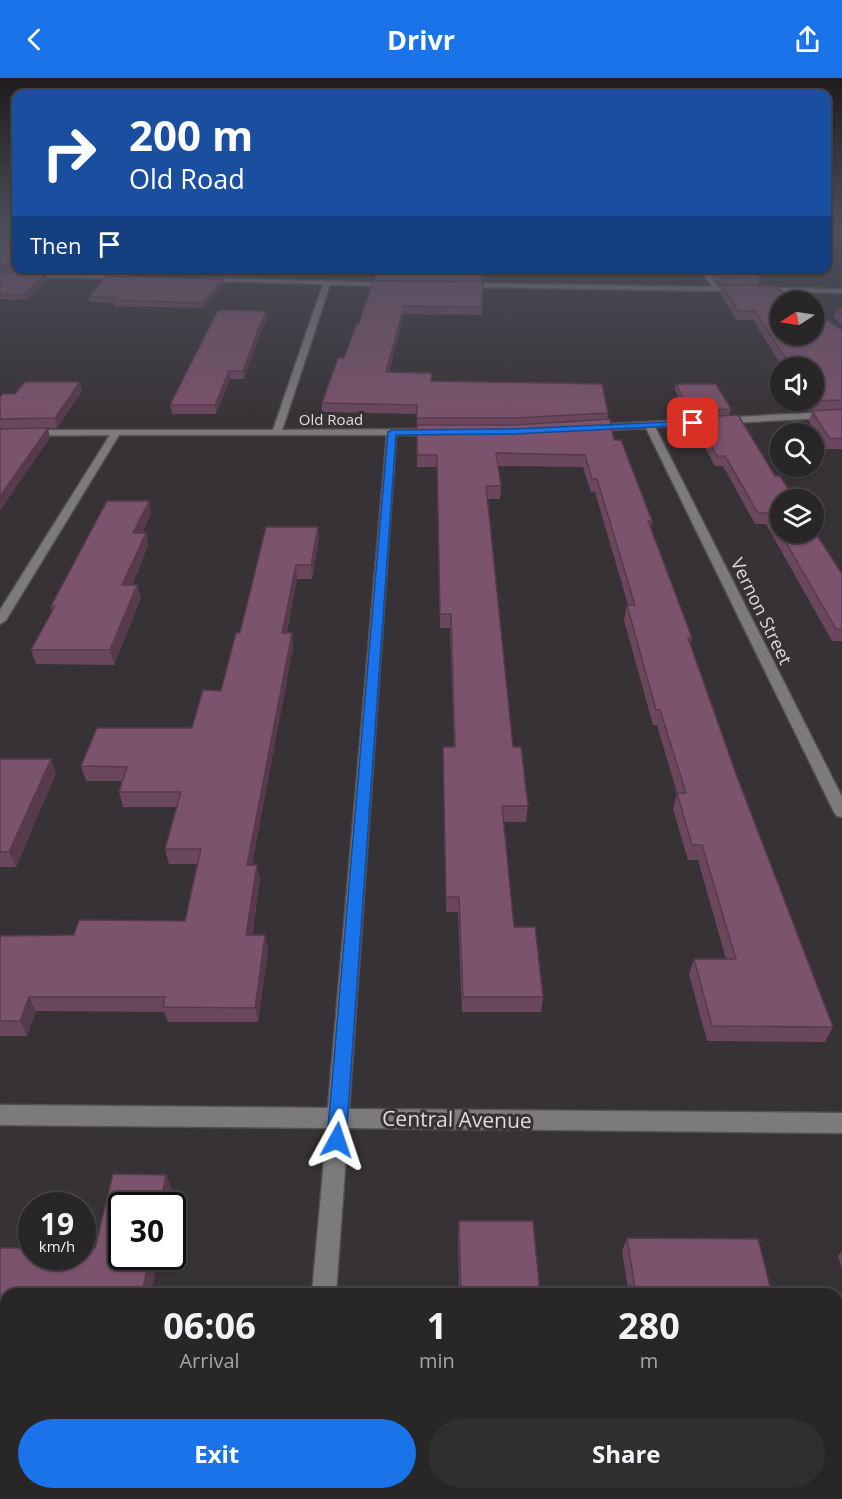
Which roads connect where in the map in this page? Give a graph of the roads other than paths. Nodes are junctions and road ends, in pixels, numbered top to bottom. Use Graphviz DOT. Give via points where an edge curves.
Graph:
graph roads {
  1 [pos="324,293"];
  2 [pos="842,414"];
  3 [pos="650,426"];
  4 [pos="581,429"];
  5 [pos="277,432"];
  6 [pos="392,432"];
  7 [pos="447,432"];
  8 [pos="0,433"];
  9 [pos="116,433"];
  10 [pos="0,620"];
  11 [pos="842,812"];
  12 [pos="0,1115"];
  13 [pos="339,1118"];
  14 [pos="842,1123"];
  15 [pos="325,1288"];
  1 -- 5 [label="street"];
  2 -- 3 [label="street"];
  3 -- 4 [label="street"];
  3 -- 11 [label="street, Vernon Street"];
  5 -- 6 [label="street, Old Road"];
  5 -- 9 [label="street, Old Road"];
  6 -- 7 [label="street, Old Road"];
  6 -- 13 [label="street"];
  8 -- 9 [label="street, Old Road"];
  9 -- 10 [label="street"];
  12 -- 13 [label="street, Central Avenue"];
  13 -- 14 [label="street, Central Avenue"];
  13 -- 15 [label="street"];
}
